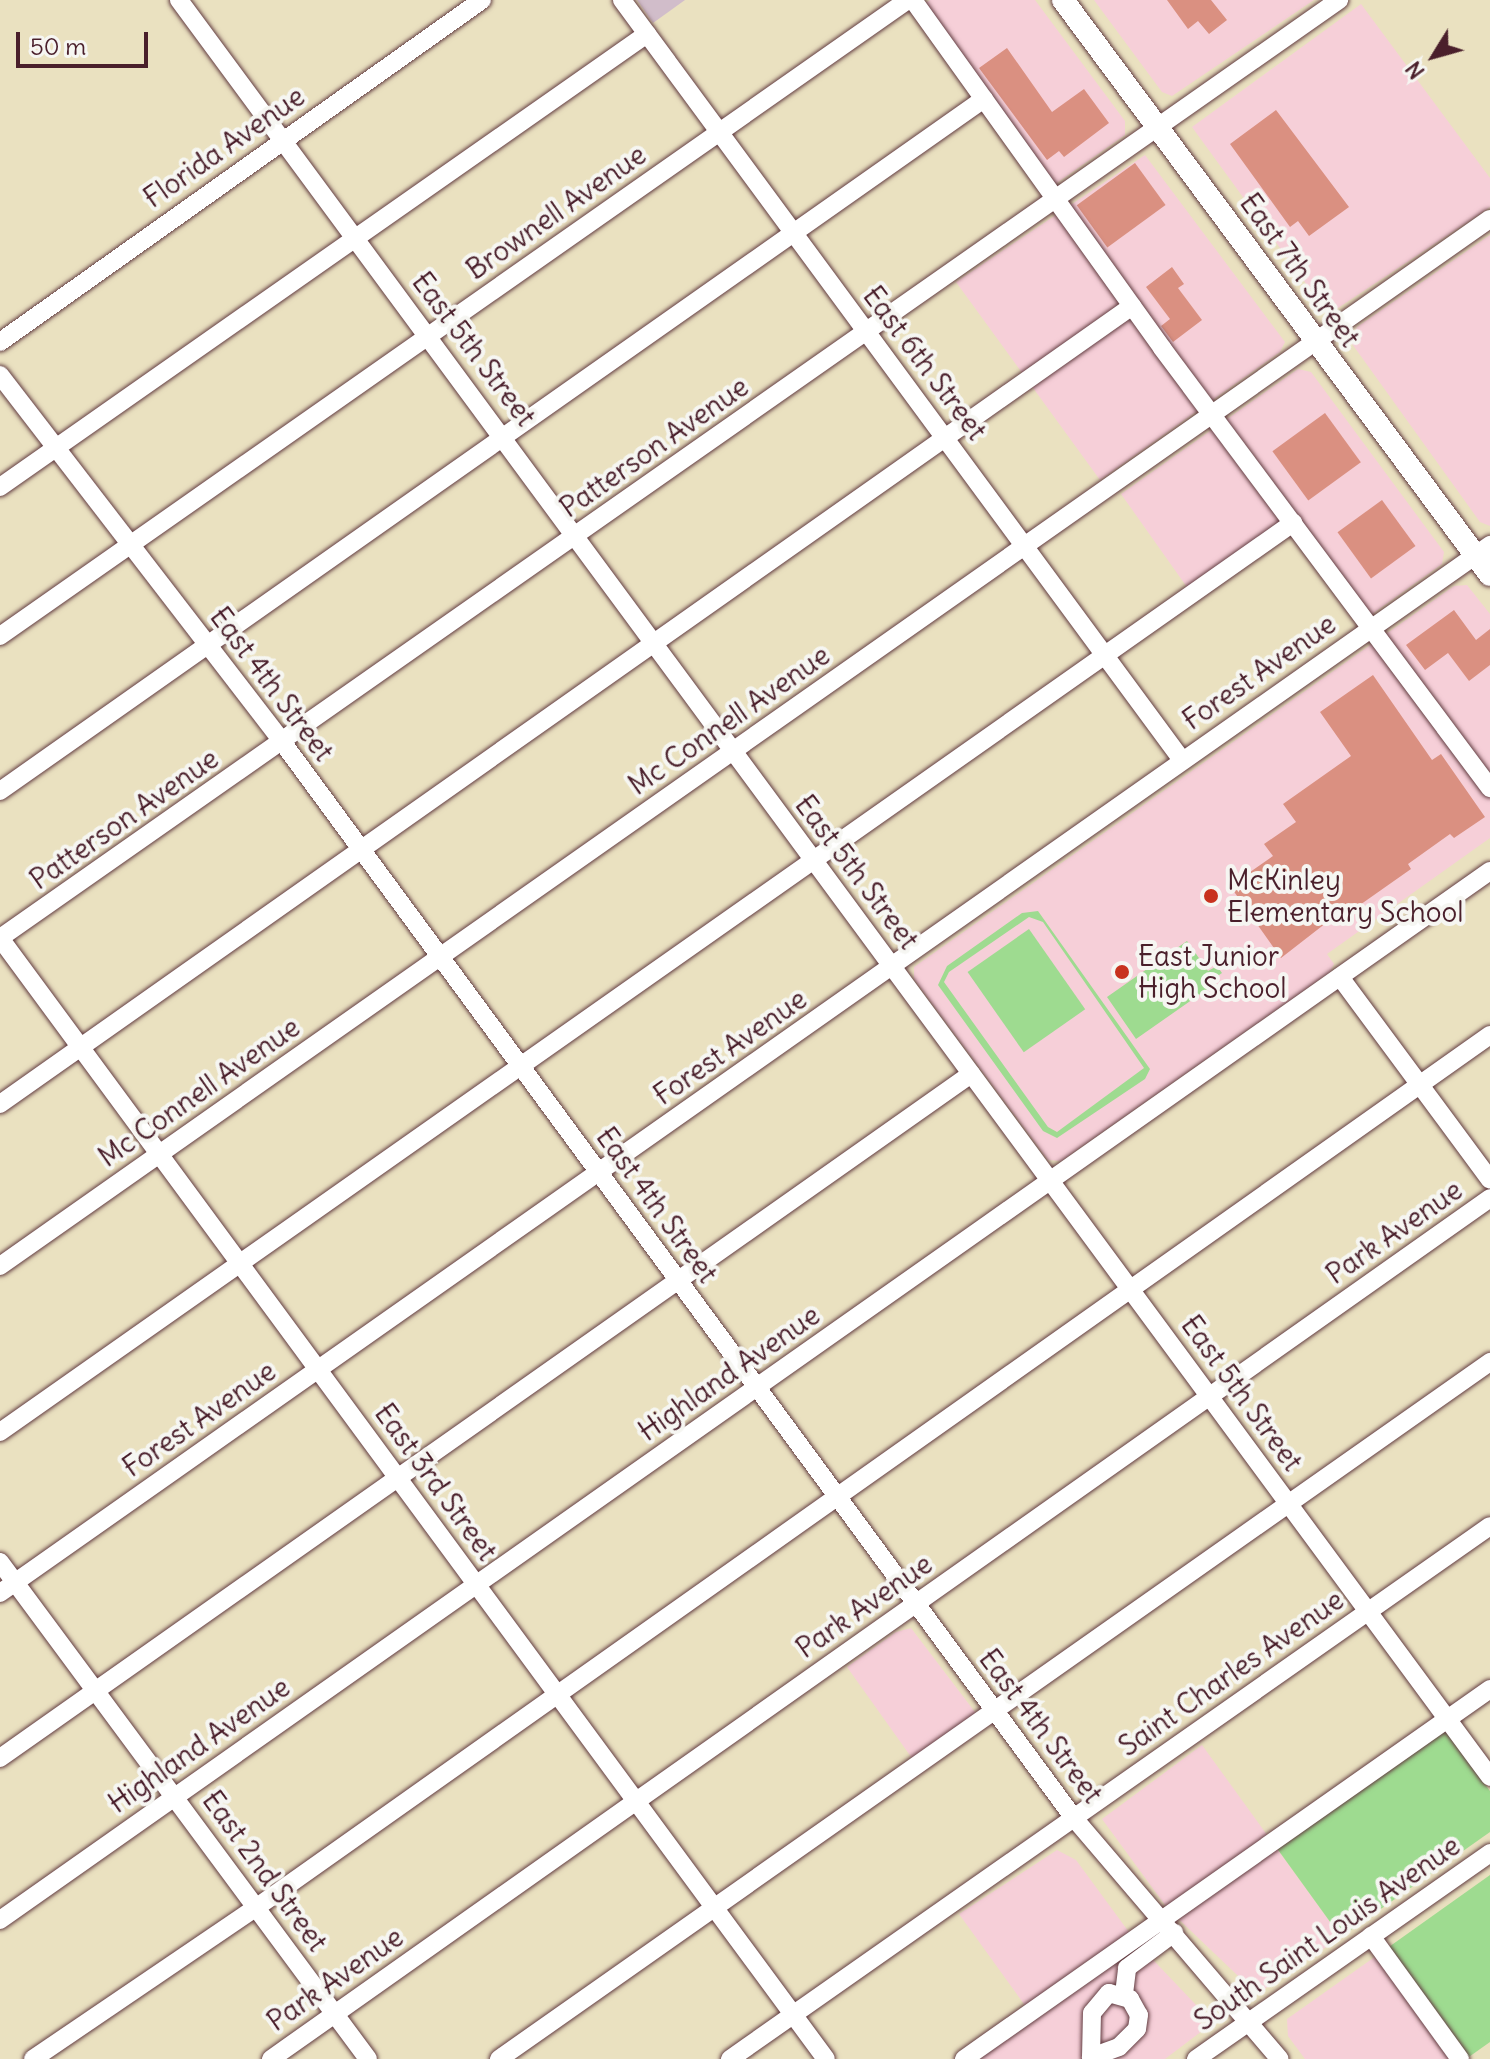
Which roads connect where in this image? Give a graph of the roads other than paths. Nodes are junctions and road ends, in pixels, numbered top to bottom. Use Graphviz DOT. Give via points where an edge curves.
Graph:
graph roads {
  1 [pos="179,0"];
  2 [pos="482,0"];
  3 [pos="622,0"];
  4 [pos="911,0"];
  5 [pos="1063,0"];
  6 [pos="1339,0"];
  7 [pos="647,34"];
  8 [pos="984,99"];
  9 [pos="1157,126"];
  10 [pos="720,132"];
  11 [pos="283,139"];
  12 [pos="1056,198"];
  13 [pos="1490,219"];
  14 [pos="793,232"];
  15 [pos="356,237"];
  16 [pos="1132,306"];
  17 [pos="867,332"];
  18 [pos="428,334"];
  19 [pos="1315,341"];
  20 [pos="0,342"];
  21 [pos="0,375"];
  22 [pos="1211,414"];
  23 [pos="503,435"];
  24 [pos="946,438"];
  25 [pos="55,446"];
  26 [pos="0,487"];
  27 [pos="1293,523"];
  28 [pos="577,536"];
  29 [pos="131,545"];
  30 [pos="1025,545"];
  31 [pos="1483,550"];
  32 [pos="1490,575"];
  33 [pos="1371,627"];
  34 [pos="0,636"];
  35 [pos="207,644"];
  36 [pos="656,644"];
  37 [pos="1106,654"];
  38 [pos="283,743"];
  39 [pos="733,752"];
  40 [pos="1182,760"];
  41 [pos="1490,788"];
  42 [pos="0,791"];
  43 [pos="361,850"];
  44 [pos="814,860"];
  45 [pos="1490,871"];
  46 [pos="0,938"];
  47 [pos="441,958"];
  48 [pos="893,967"];
  49 [pos="1340,977"];
  50 [pos="1490,1035"];
  51 [pos="81,1047"];
  52 [pos="520,1066"];
  53 [pos="971,1074"];
  54 [pos="1419,1084"];
  55 [pos="0,1104"];
  56 [pos="159,1153"];
  57 [pos="599,1173"];
  58 [pos="1490,1180"];
  59 [pos="1052,1182"];
  60 [pos="1490,1198"];
  61 [pos="240,1263"];
  62 [pos="0,1266"];
  63 [pos="678,1281"];
  64 [pos="1129,1288"];
  65 [pos="1490,1362"];
  66 [pos="318,1369"];
  67 [pos="757,1388"];
  68 [pos="1210,1396"];
  69 [pos="0,1432"];
  70 [pos="398,1478"];
  71 [pos="836,1495"];
  72 [pos="1289,1504"];
  73 [pos="1490,1526"];
  74 [pos="0,1562"];
  75 [pos="476,1584"];
  76 [pos="7,1588"];
  77 [pos="915,1603"];
  78 [pos="1368,1611"];
  79 [pos="1490,1689"];
  80 [pos="96,1691"];
  81 [pos="556,1694"];
  82 [pos="996,1713"];
  83 [pos="1448,1719"];
  84 [pos="0,1758"];
  85 [pos="1490,1777"];
  86 [pos="175,1795"];
  87 [pos="635,1802"];
  88 [pos="1073,1817"];
  89 [pos="1490,1853"];
  90 [pos="257,1907"];
  91 [pos="715,1909"];
  92 [pos="0,1920"];
  93 [pos="1168,1926"];
  94 [pos="1371,1936"];
  95 [pos="1092,1969"];
  96 [pos="1116,1993"];
  97 [pos="334,2014"];
  98 [pos="794,2014"];
  99 [pos="1250,2021"];
  100 [pos="1090,2058"];
  101 [pos="33,2059"];
  102 [pos="271,2059"];
  103 [pos="368,2059"];
  104 [pos="499,2059"];
  105 [pos="730,2059"];
  106 [pos="826,2059"];
  107 [pos="964,2059"];
  108 [pos="1196,2059"];
  109 [pos="1280,2059"];
  110 [pos="1460,2059"];
  1 -- 11 [label="street, East 5th Street"];
  2 -- 11 [label="street, Florida Avenue"];
  3 -- 7 [label="street, East 6th Street"];
  4 -- 8 [label="street"];
  4 -- 10 [label="street, Brownell Avenue"];
  5 -- 9 [label="main road, East 7th Street"];
  6 -- 9 [label="street, Patterson Avenue"];
  7 -- 10 [label="street, East 6th Street"];
  7 -- 15 [label="street"];
  8 -- 12 [label="street"];
  8 -- 14 [label="street"];
  9 -- 12 [label="street, Patterson Avenue"];
  9 -- 19 [label="main road, East 7th Street"];
  10 -- 14 [label="street, East 6th Street"];
  10 -- 18 [label="street, Brownell Avenue"];
  11 -- 15 [label="street, East 5th Street"];
  11 -- 20 [label="street, Florida Avenue"];
  12 -- 16 [label="street"];
  12 -- 17 [label="street, Patterson Avenue"];
  13 -- 19 [label="street, Mc Connell Avenue"];
  14 -- 17 [label="street, East 6th Street"];
  14 -- 23 [label="street"];
  15 -- 18 [label="street, East 5th Street"];
  15 -- 25 [label="street"];
  16 -- 22 [label="street"];
  16 -- 24 [label="street"];
  17 -- 24 [label="street, East 6th Street"];
  17 -- 28 [label="street, Patterson Avenue"];
  18 -- 23 [label="street, East 5th Street"];
  18 -- 29 [label="street, Brownell Avenue"];
  19 -- 22 [label="street, Mc Connell Avenue"];
  19 -- 31 [label="main road, East 7th Street"];
  21 -- 25 [label="street, East 4th Street"];
  22 -- 27 [label="street"];
  22 -- 30 [label="street, Mc Connell Avenue"];
  23 -- 28 [label="street, East 5th Street"];
  23 -- 35 [label="street"];
  24 -- 30 [label="street, East 6th Street"];
  24 -- 36 [label="street"];
  25 -- 26 [label="street"];
  25 -- 29 [label="street, East 4th Street"];
  27 -- 33 [label="street"];
  27 -- 37 [label="street"];
  28 -- 36 [label="street, East 5th Street"];
  28 -- 38 [label="street, Patterson Avenue"];
  29 -- 34 [label="street, Brownell Avenue"];
  29 -- 35 [label="street, East 4th Street"];
  30 -- 37 [label="street, East 6th Street"];
  30 -- 39 [label="street, Mc Connell Avenue"];
  31 -- 32 [label="main road, East 7th Street"];
  31 -- 33 [label="street, Forest Avenue"];
  33 -- 40 [label="street, Forest Avenue"];
  33 -- 41 [label="street"];
  35 -- 38 [label="street, East 4th Street"];
  35 -- 42 [label="street"];
  36 -- 39 [label="street, East 5th Street"];
  36 -- 43 [label="street"];
  37 -- 40 [label="street, East 6th Street"];
  37 -- 44 [label="street"];
  38 -- 43 [label="street, East 4th Street"];
  38 -- 46 [label="street, Patterson Avenue"];
  39 -- 44 [label="street, East 5th Street"];
  39 -- 47 [label="street, Mc Connell Avenue"];
  40 -- 48 [label="street, Forest Avenue"];
  43 -- 47 [label="street, East 4th Street"];
  43 -- 51 [label="street"];
  44 -- 48 [label="street, East 5th Street"];
  44 -- 52 [label="street"];
  45 -- 49 [label="street, Highland Avenue"];
  46 -- 51 [label="street, East 3rd Street"];
  47 -- 52 [label="street, East 4th Street"];
  47 -- 56 [label="street, Mc Connell Avenue"];
  48 -- 53 [label="street, East 5th Street"];
  48 -- 57 [label="street, Forest Avenue"];
  49 -- 54 [label="street"];
  49 -- 59 [label="street, Highland Avenue"];
  50 -- 54 [label="street"];
  51 -- 55 [label="street"];
  51 -- 56 [label="street, East 3rd Street"];
  52 -- 57 [label="street, East 4th Street"];
  52 -- 61 [label="street"];
  53 -- 59 [label="street, East 5th Street"];
  53 -- 63 [label="street"];
  54 -- 58 [label="street"];
  54 -- 64 [label="street"];
  56 -- 61 [label="street, East 3rd Street"];
  56 -- 62 [label="street, Mc Connell Avenue"];
  57 -- 63 [label="street, East 4th Street"];
  57 -- 66 [label="street, Forest Avenue"];
  59 -- 64 [label="street, East 5th Street"];
  59 -- 67 [label="street, Highland Avenue"];
  60 -- 68 [label="street, Park Avenue"];
  61 -- 66 [label="street, East 3rd Street"];
  61 -- 69 [label="street"];
  63 -- 67 [label="street, East 4th Street"];
  63 -- 70 [label="street"];
  64 -- 68 [label="street, East 5th Street"];
  64 -- 71 [label="street"];
  65 -- 72 [label="street"];
  66 -- 70 [label="street, East 3rd Street"];
  66 -- 76 [label="street, Forest Avenue"];
  67 -- 71 [label="street, East 4th Street"];
  67 -- 75 [label="street, Highland Avenue"];
  68 -- 72 [label="street, East 5th Street"];
  68 -- 77 [label="street, Park Avenue"];
  70 -- 75 [label="street, East 3rd Street"];
  70 -- 80 [label="street"];
  71 -- 77 [label="street, East 4th Street"];
  71 -- 81 [label="street"];
  72 -- 78 [label="street, East 5th Street"];
  72 -- 82 [label="street"];
  73 -- 78 [label="street, Saint Charles Avenue"];
  74 -- 76 [label="street, East 2nd Street"];
  75 -- 81 [label="street, East 3rd Street"];
  75 -- 86 [label="street, Highland Avenue"];
  76 -- 80 [label="street, East 2nd Street"];
  77 -- 82 [label="street, East 4th Street"];
  77 -- 87 [label="street, Park Avenue"];
  78 -- 83 [label="street, East 5th Street"];
  78 -- 88 [label="street, Saint Charles Avenue"];
  79 -- 83 [label="street"];
  80 -- 84 [label="street"];
  80 -- 86 [label="street, East 2nd Street"];
  81 -- 87 [label="street, East 3rd Street"];
  81 -- 90 [label="street"];
  82 -- 88 [label="street, East 4th Street"];
  82 -- 91 [label="street"];
  83 -- 85 [label="street, East 5th Street"];
  83 -- 93 [label="street"];
  86 -- 90 [label="street, East 2nd Street"];
  86 -- 92 [label="street, Highland Avenue"];
  87 -- 91 [label="street, East 3rd Street"];
  87 -- 97 [label="street, Park Avenue"];
  88 -- 93 [label="street, East 4th Street"];
  88 -- 98 [label="street, Saint Charles Avenue"];
  89 -- 94 [label="street, South Saint Louis Avenue"];
  90 -- 97 [label="street, East 2nd Street"];
  90 -- 101 [label="street"];
  91 -- 98 [label="street, East 3rd Street"];
  91 -- 104 [label="street"];
  93 -- 95 [label="street"];
  93 -- 96 [label="street" via="1127,1968"];
  93 -- 99 [label="street, East 4th Street"];
  94 -- 99 [label="street, South Saint Louis Avenue"];
  94 -- 110 [label="street"];
  95 -- 96 [label="street"];
  95 -- 107 [label="street"];
  96 -- 100 [label="street" via="1092,2013"];
  96 -- 100 [label="street" via="1139,2015 1137,2029 1119,2047"];
  97 -- 102 [label="street, Park Avenue"];
  97 -- 103 [label="street, East 2nd Street"];
  98 -- 105 [label="street, Saint Charles Avenue"];
  98 -- 106 [label="street, East 3rd Street"];
  99 -- 108 [label="street, South Saint Louis Avenue"];
  99 -- 109 [label="street, East 4th Street"];
}
